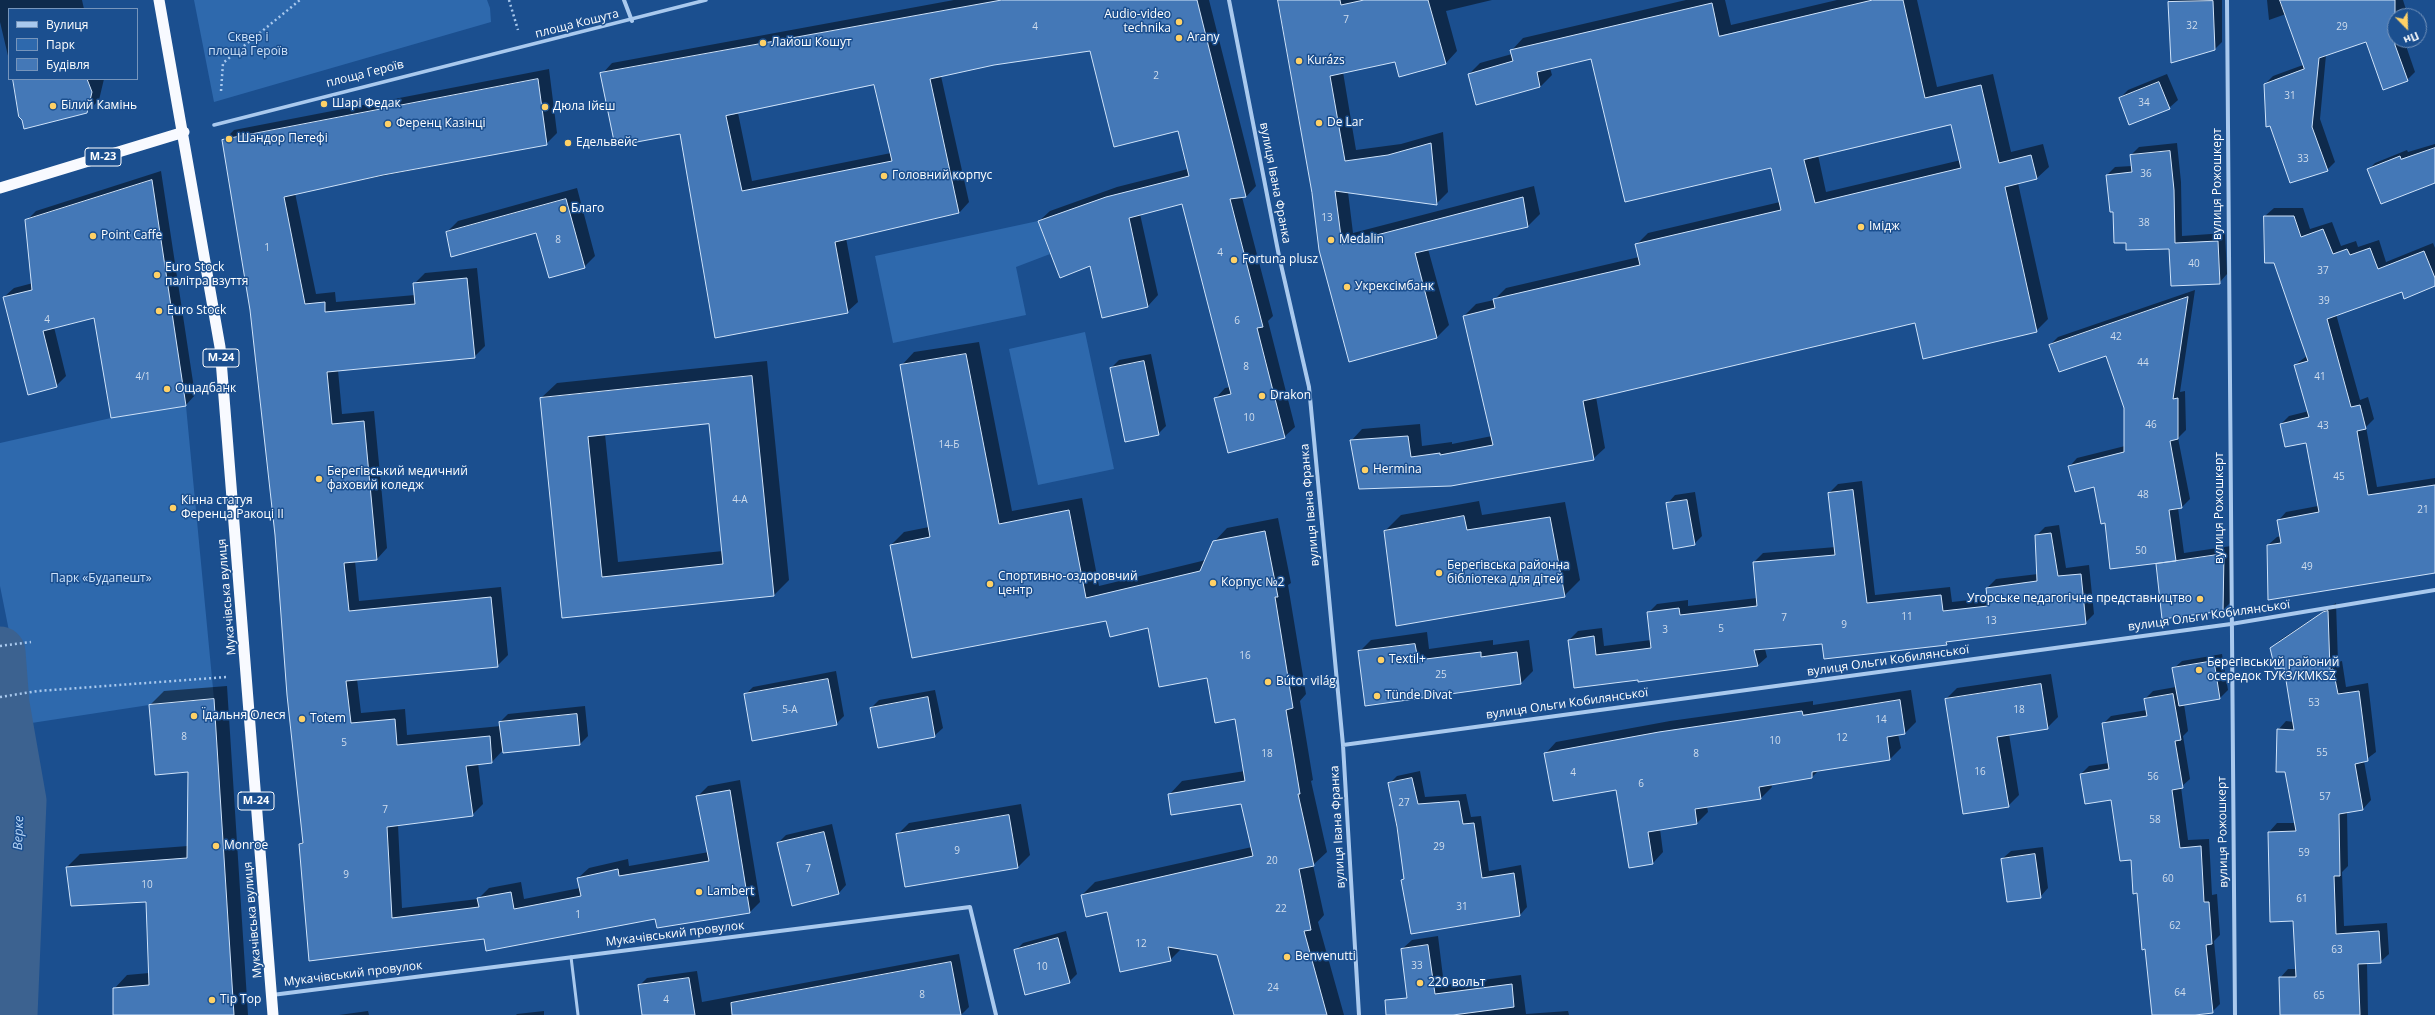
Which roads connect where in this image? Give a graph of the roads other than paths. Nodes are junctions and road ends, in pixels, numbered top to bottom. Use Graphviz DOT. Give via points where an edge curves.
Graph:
graph roads {
  1 [pos="159,0"];
  2 [pos="624,0"];
  3 [pos="706,0"];
  4 [pos="1229,0"];
  5 [pos="2227,0"];
  6 [pos="632,20"];
  7 [pos="522,48"];
  8 [pos="214,125"];
  9 [pos="184,132"];
  10 [pos="0,188"];
  11 [pos="2435,590"];
  12 [pos="2231,624"];
  13 [pos="1343,745"];
  14 [pos="571,957"];
  15 [pos="272,995"];
  16 [pos="273,1015"];
  17 [pos="578,1015"];
  18 [pos="996,1015"];
  19 [pos="1359,1015"];
  20 [pos="2235,1015"];
  1 -- 9 [label="highway, М-24"];
  2 -- 6 [label="street"];
  3 -- 6 [label="street, площа Кошута"];
  4 -- 13 [label="street, вулиця Івана Франка" via="1279,256 1309,387"];
  5 -- 12 [label="street, вулиця Рожошкерт"];
  6 -- 7 [label="street, площа Кошута"];
  7 -- 8 [label="street, площа Героїв"];
  9 -- 10 [label="highway, М-23"];
  9 -- 15 [label="highway, Мукачівська вулиця / М-24" via="220,347"];
  11 -- 12 [label="street, вулиця Ольги Кобилянської"];
  12 -- 13 [label="street, вулиця Ольги Кобилянської"];
  12 -- 20 [label="street, вулиця Рожошкерт"];
  13 -- 19 [label="street, вулиця Івана Франка"];
  14 -- 15 [label="street, Мукачівський провулок"];
  14 -- 17 [label="lane"];
  14 -- 18 [label="street, Мукачівський провулок" via="970,908"];
  15 -- 16 [label="highway, Мукачівська вулиця / М-24"];
}
